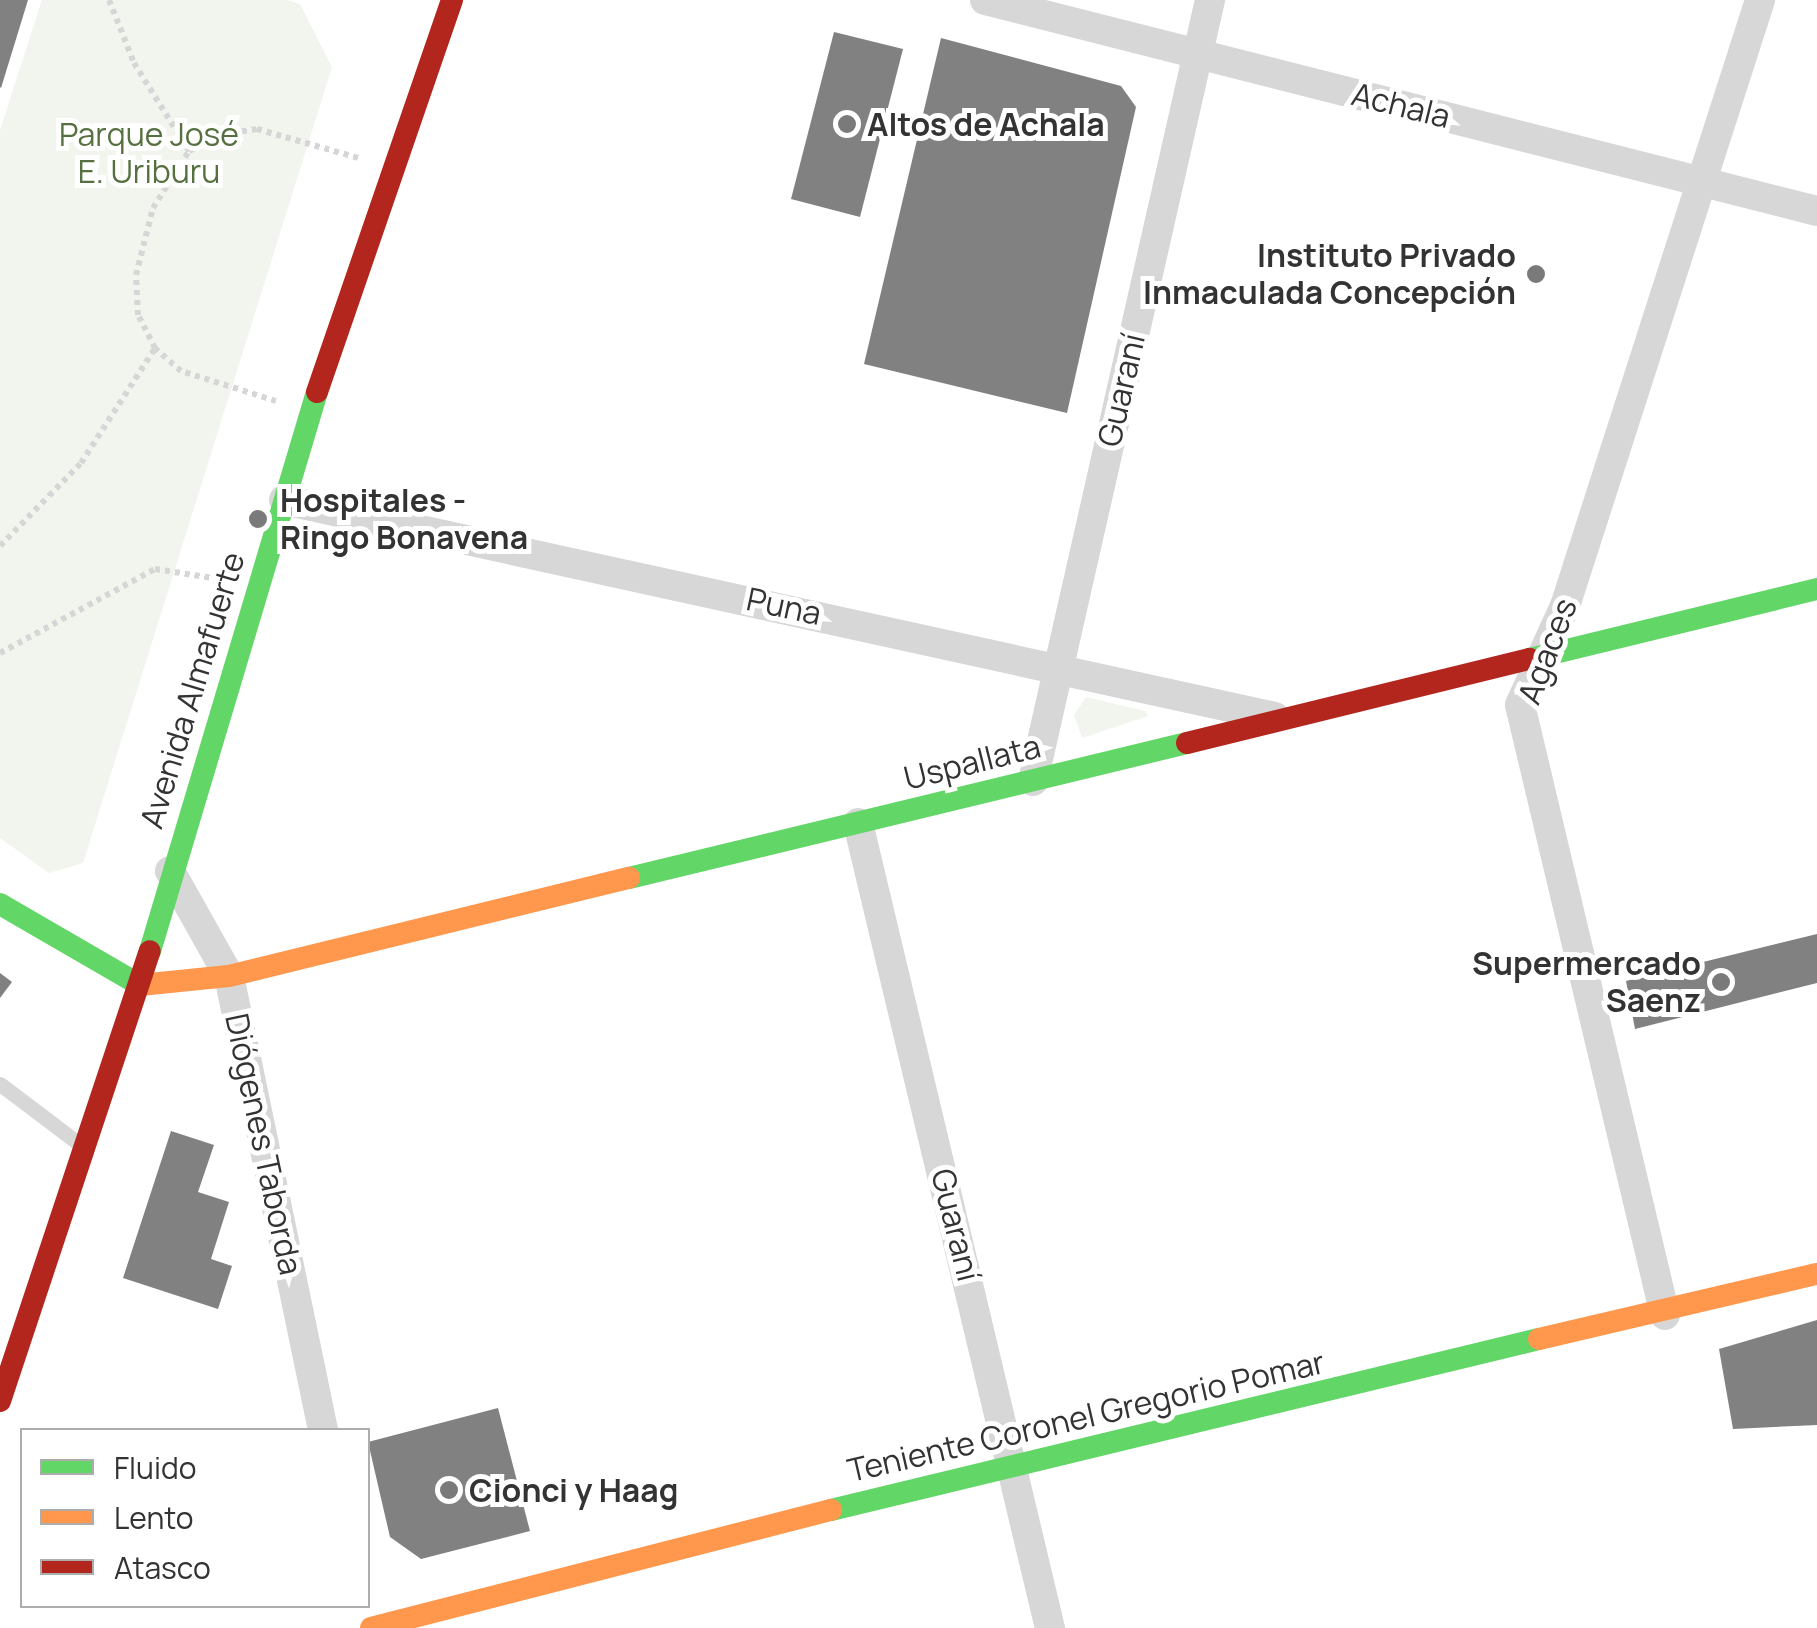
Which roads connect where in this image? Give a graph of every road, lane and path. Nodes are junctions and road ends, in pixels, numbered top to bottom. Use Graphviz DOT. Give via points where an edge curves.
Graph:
graph roads {
  1 [pos="109,0"];
  2 [pos="985,0"];
  3 [pos="1210,0"];
  4 [pos="1760,0"];
  5 [pos="444,2"];
  6 [pos="1197,54"];
  7 [pos="190,150"];
  8 [pos="394,168"];
  9 [pos="1702,180"];
  10 [pos="1817,211"];
  11 [pos="155,348"];
  12 [pos="311,411"];
  13 [pos="284,500"];
  14 [pos="0,546"];
  15 [pos="1817,589"];
  16 [pos="256,590"];
  17 [pos="0,653"];
  18 [pos="1541,655"];
  19 [pos="1059,664"];
  20 [pos="1283,719"];
  21 [pos="1033,780"];
  22 [pos="858,823"];
  23 [pos="170,870"];
  24 [pos="0,904"];
  25 [pos="229,976"];
  26 [pos="140,986"];
  27 [pos="0,1084"];
  28 [pos="85,1148"];
  29 [pos="1817,1274"];
  30 [pos="1665,1315"];
  31 [pos="0,1401"];
  32 [pos="323,1428"];
  33 [pos="1014,1463"];
  34 [pos="368,1628"];
  35 [pos="1050,1628"];
  1 -- 7 [label="path" via="134,63"];
  2 -- 6 [label="street, Achala"];
  3 -- 6 [label="street, Guaraní"];
  4 -- 9 [label="street, Agaces"];
  5 -- 8 [label="street, Avenida Almafuerte"];
  6 -- 9 [label="street, Achala"];
  6 -- 19 [label="street, Guaraní"];
  7 -- 8 [label="path" via="257,129"];
  7 -- 11 [label="path" via="152,208 136,275 138,315"];
  8 -- 12 [label="street, Avenida Almafuerte"];
  9 -- 10 [label="street, Achala"];
  9 -- 18 [label="street, Agaces"];
  11 -- 12 [label="path" via="181,372"];
  11 -- 14 [label="path" via="81,463"];
  12 -- 13 [label="street, Avenida Almafuerte"];
  13 -- 16 [label="street, Avenida Almafuerte"];
  13 -- 19 [label="street, Puna"];
  15 -- 18 [label="street, Uspallata"];
  16 -- 17 [label="path" via="186,568 155,569"];
  16 -- 23 [label="street, Avenida Almafuerte"];
  18 -- 20 [label="street, Uspallata"];
  18 -- 30 [label="street, Agaces" via="1520,705"];
  19 -- 20 [label="street, Puna"];
  19 -- 21 [label="street, Guaraní"];
  20 -- 21 [label="street, Uspallata"];
  21 -- 22 [label="street, Uspallata"];
  22 -- 25 [label="street, Uspallata"];
  22 -- 33 [label="street, Guaraní"];
  23 -- 25 [label="street, Diógenes Taborda"];
  23 -- 26 [label="street, Avenida Almafuerte"];
  24 -- 26 [label="street"];
  25 -- 26 [label="street, Uspallata"];
  25 -- 32 [label="street, Diógenes Taborda"];
  26 -- 28 [label="street, Avenida Almafuerte"];
  27 -- 28 [label="lane"];
  28 -- 31 [label="street, Avenida Almafuerte"];
  29 -- 30 [label="street, Teniente Coronel Gregorio Pomar"];
  30 -- 33 [label="street, Teniente Coronel Gregorio Pomar"];
  33 -- 34 [label="street, Teniente Coronel Gregorio Pomar"];
  33 -- 35 [label="street, Guaraní"];
}
